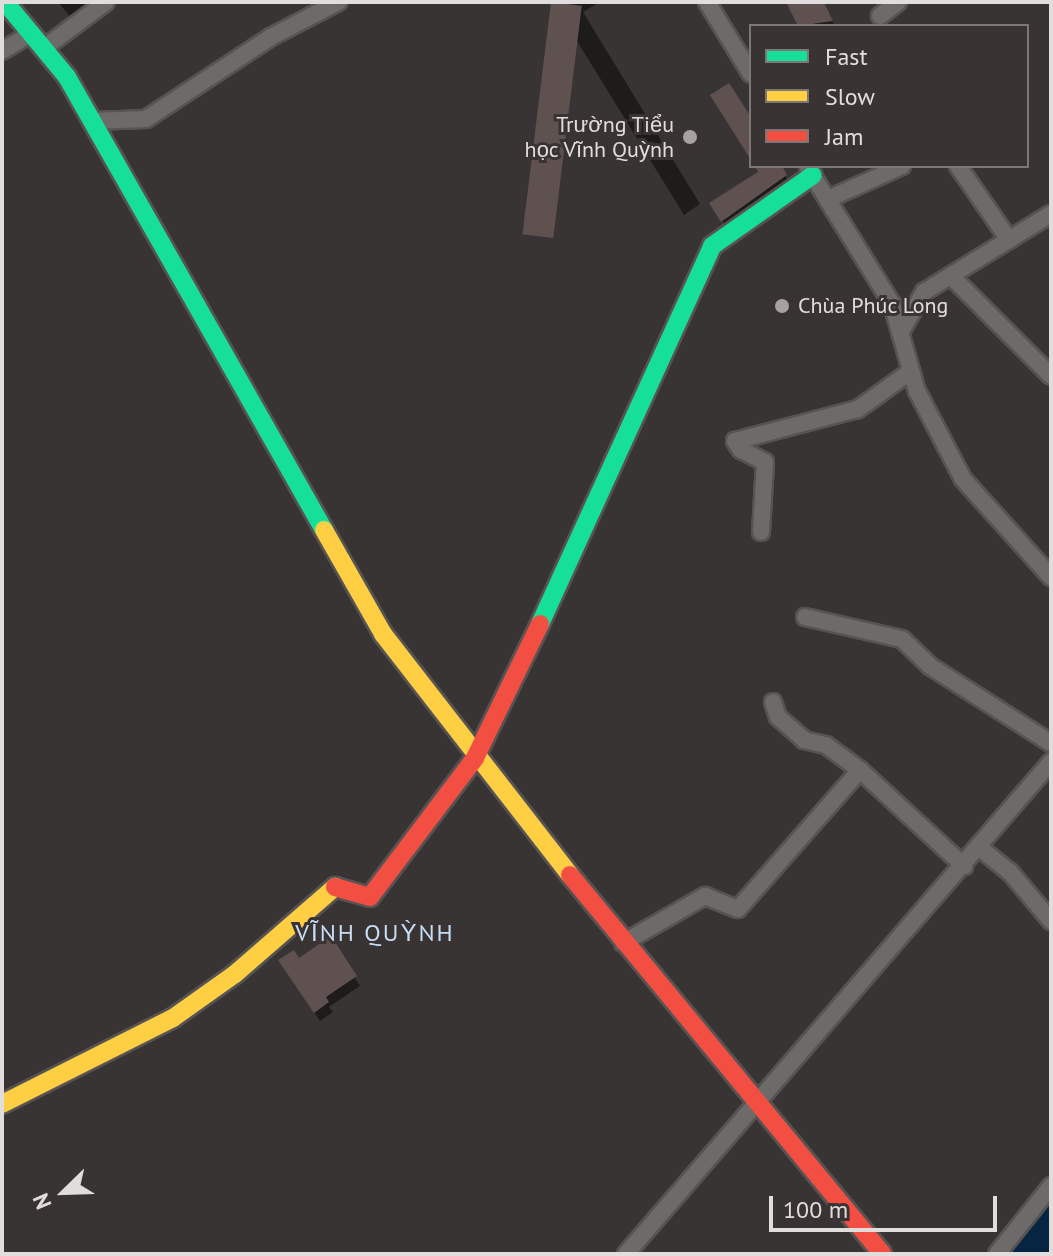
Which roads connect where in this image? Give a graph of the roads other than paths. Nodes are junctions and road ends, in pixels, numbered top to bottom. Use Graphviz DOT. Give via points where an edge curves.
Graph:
graph roads {
  1 [pos="5,2"];
  2 [pos="106,2"];
  3 [pos="338,2"];
  4 [pos="707,2"];
  5 [pos="898,2"];
  6 [pos="880,16"];
  7 [pos="38,41"];
  8 [pos="2,51"];
  9 [pos="749,71"];
  10 [pos="92,121"];
  11 [pos="898,168"];
  12 [pos="959,168"];
  13 [pos="810,171"];
  14 [pos="828,199"];
  15 [pos="1051,214"];
  16 [pos="1009,240"];
  17 [pos="951,276"];
  18 [pos="900,333"];
  19 [pos="911,371"];
  20 [pos="1051,376"];
  21 [pos="761,532"];
  22 [pos="1051,577"];
  23 [pos="805,617"];
  24 [pos="773,702"];
  25 [pos="1051,743"];
  26 [pos="475,758"];
  27 [pos="1051,762"];
  28 [pos="860,770"];
  29 [pos="980,848"];
  30 [pos="964,866"];
  31 [pos="1051,921"];
  32 [pos="623,943"];
  33 [pos="755,1102"];
  34 [pos="2,1104"];
  35 [pos="1051,1186"];
  36 [pos="628,1253"];
  37 [pos="882,1254"];
  38 [pos="997,1254"];
  1 -- 7 [label="street"];
  2 -- 7 [label="street"];
  3 -- 10 [label="street" via="271,37 146,119"];
  4 -- 9 [label="street"];
  5 -- 6 [label="street"];
  7 -- 8 [label="street"];
  7 -- 10 [label="street"];
  10 -- 26 [label="street" via="383,634"];
  11 -- 14 [label="street"];
  12 -- 16 [label="street"];
  13 -- 14 [label="street"];
  13 -- 26 [label="street" via="712,246"];
  14 -- 18 [label="street" via="892,304"];
  15 -- 16 [label="street"];
  16 -- 17 [label="street"];
  17 -- 18 [label="street" via="924,292"];
  17 -- 20 [label="street"];
  18 -- 19 [label="street"];
  19 -- 21 [label="street" via="858,409 735,441 765,462"];
  19 -- 22 [label="street" via="963,479"];
  23 -- 25 [label="street" via="902,639 930,666"];
  24 -- 28 [label="street" via="778,717 804,740 826,745"];
  26 -- 32 [label="street"];
  26 -- 34 [label="street" via="370,897 336,887 327,890 235,974 173,1018"];
  27 -- 29 [label="street"];
  28 -- 30 [label="street"];
  28 -- 32 [label="street" via="738,909 705,896"];
  29 -- 30 [label="street"];
  29 -- 31 [label="street" via="1010,872"];
  30 -- 33 [label="street"];
  32 -- 33 [label="street"];
  33 -- 36 [label="street"];
  33 -- 37 [label="street"];
  35 -- 38 [label="street"];
}
